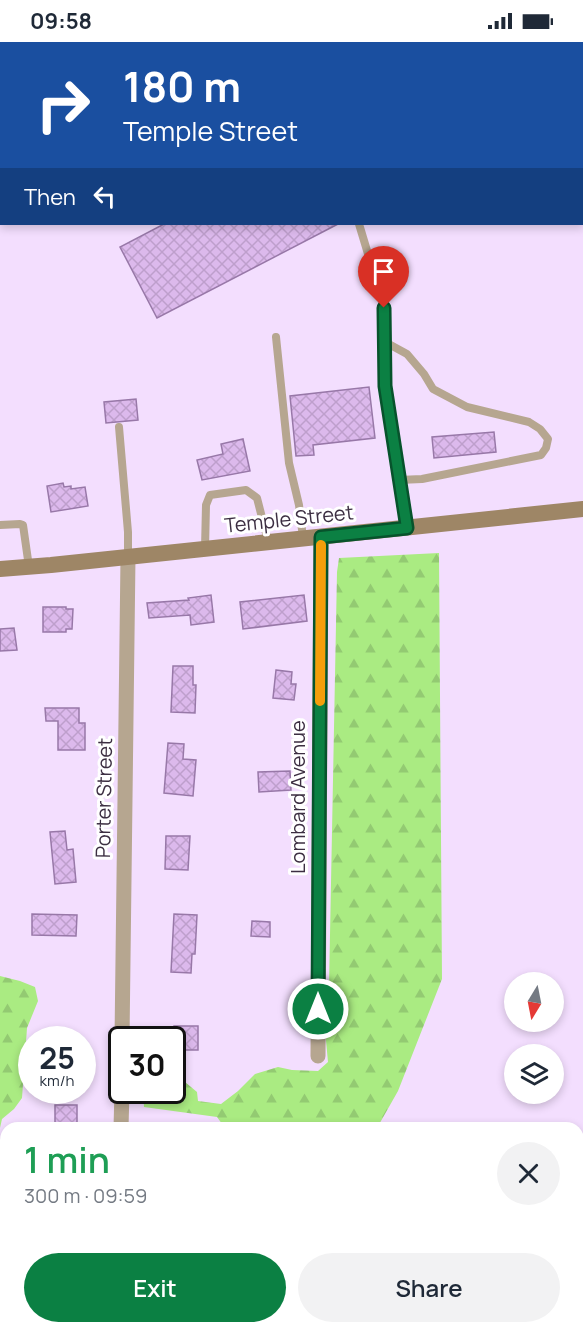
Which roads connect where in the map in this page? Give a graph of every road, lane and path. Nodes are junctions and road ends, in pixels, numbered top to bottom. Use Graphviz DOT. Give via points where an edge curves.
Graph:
graph roads {
  1 [pos="359,225"];
  2 [pos="276,338"];
  3 [pos="385,342"];
  4 [pos="119,428"];
  5 [pos="399,480"];
  6 [pos="583,509"];
  7 [pos="0,525"];
  8 [pos="407,528"];
  9 [pos="321,537"];
  10 [pos="303,539"];
  11 [pos="269,543"];
  12 [pos="206,549"];
  13 [pos="128,557"];
  14 [pos="29,567"];
  15 [pos="0,569"];
  16 [pos="122,1026"];
  17 [pos="318,1056"];
  18 [pos="122,1104"];
  19 [pos="121,1122"];
  1 -- 3 [label="lane" via="384,308"];
  2 -- 10 [label="lane" via="289,463"];
  3 -- 5 [label="lane" via="385,386"];
  3 -- 5 [label="lane" via="407,354 433,389 467,408 529,422 548,439 541,455 422,479"];
  4 -- 13 [label="lane"];
  5 -- 8 [label="lane"];
  6 -- 8 [label="main road, Temple Street"];
  7 -- 14 [label="lane" via="22,525"];
  8 -- 9 [label="main road, Temple Street"];
  9 -- 10 [label="main road, Temple Street"];
  9 -- 17 [label="street, Lombard Avenue"];
  10 -- 11 [label="main road, Temple Street"];
  11 -- 12 [label="main road, Temple Street"];
  11 -- 12 [label="lane" via="256,498 246,490 210,495 206,505"];
  12 -- 13 [label="main road, Temple Street"];
  13 -- 14 [label="main road, Temple Street"];
  13 -- 16 [label="street, Porter Street"];
  14 -- 15 [label="main road, Temple Street"];
  18 -- 19 [label="street"];
}
